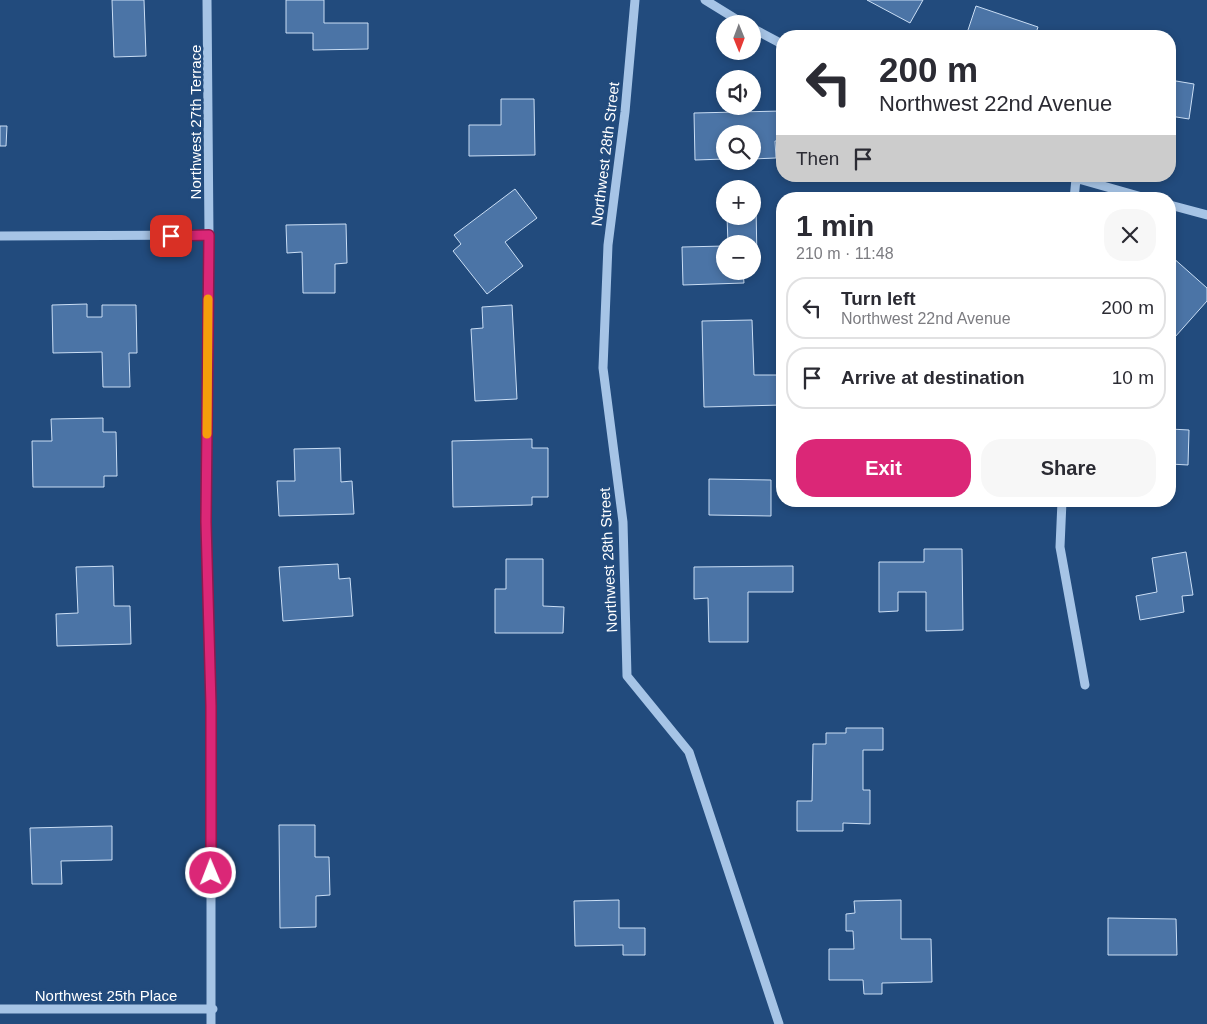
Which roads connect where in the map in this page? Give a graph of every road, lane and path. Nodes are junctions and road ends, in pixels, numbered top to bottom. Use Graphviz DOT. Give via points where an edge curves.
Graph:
graph roads {
  1 [pos="207,0"];
  2 [pos="635,0"];
  3 [pos="705,0"];
  4 [pos="729,15"];
  5 [pos="761,33"];
  6 [pos="776,41"];
  7 [pos="1090,182"];
  8 [pos="1124,192"];
  9 [pos="1176,207"];
  10 [pos="1207,215"];
  11 [pos="209,235"];
  12 [pos="0,236"];
  13 [pos="1062,507"];
  14 [pos="1085,685"];
  15 [pos="0,1009"];
  16 [pos="213,1009"];
  17 [pos="211,1024"];
  18 [pos="779,1024"];
  1 -- 11 [label="street, Northwest 27th Terrace"];
  2 -- 18 [label="street, Northwest 28th Street" via="608,245 604,368 623,522 627,676 689,752"];
  3 -- 4 [label="street"];
  5 -- 6 [label="street"];
  7 -- 8 [label="street"];
  9 -- 10 [label="street"];
  11 -- 12 [label="street"];
  11 -- 16 [label="street, Northwest 27th Terrace" via="206,522"];
  13 -- 14 [label="street" via="1060,547"];
  15 -- 16 [label="street, Northwest 25th Place"];
  16 -- 17 [label="street, Northwest 27th Terrace"];
}
